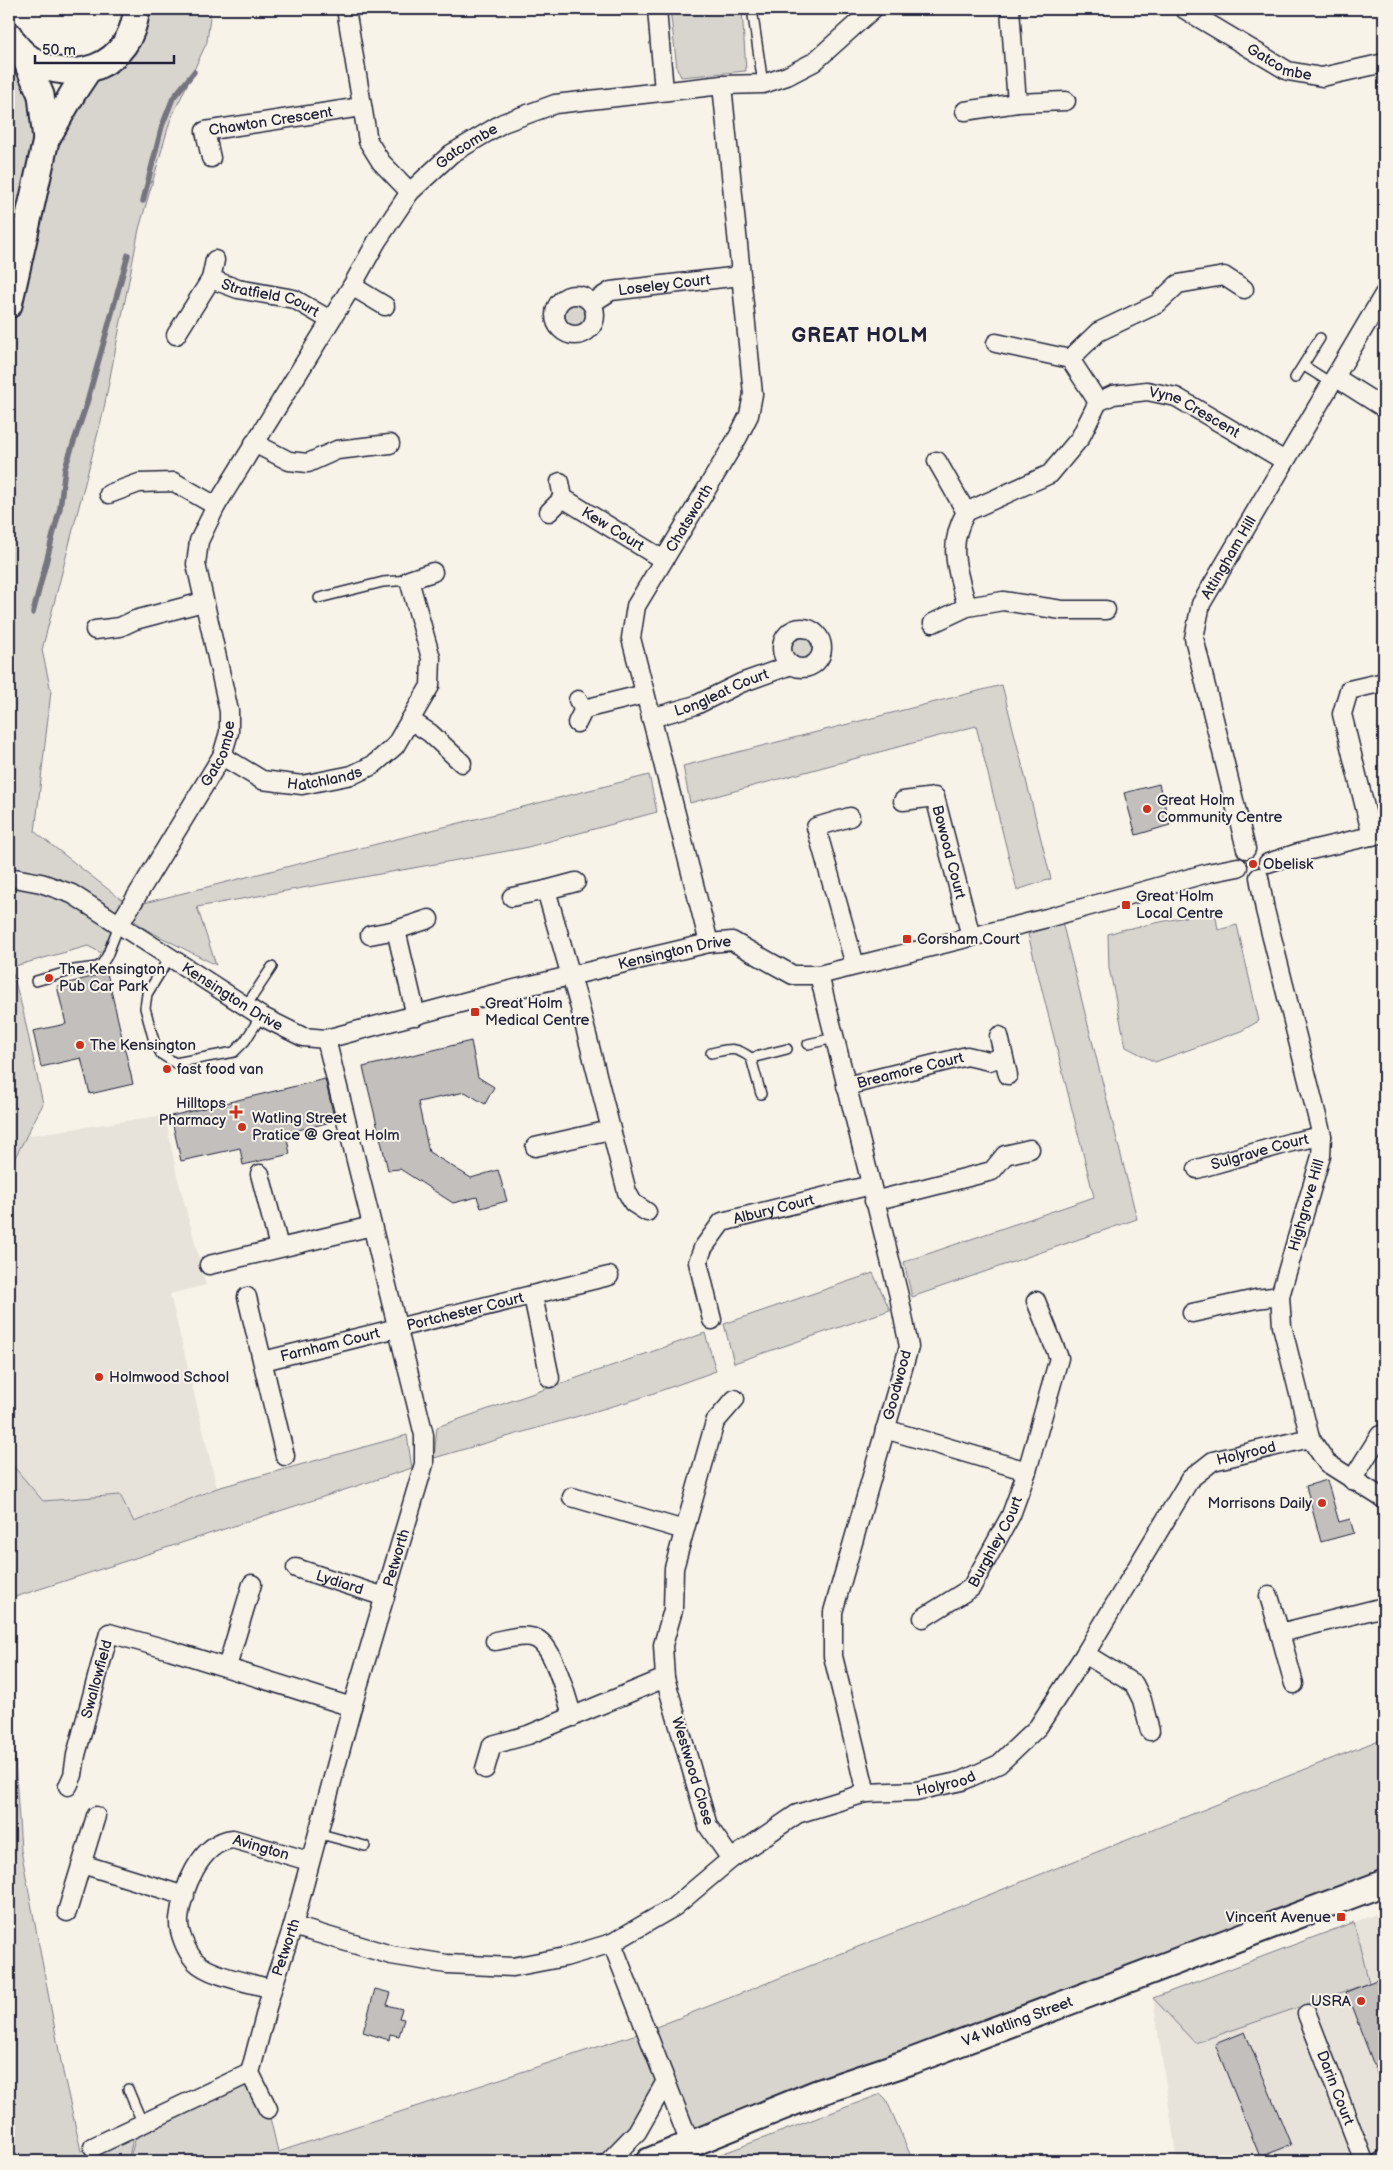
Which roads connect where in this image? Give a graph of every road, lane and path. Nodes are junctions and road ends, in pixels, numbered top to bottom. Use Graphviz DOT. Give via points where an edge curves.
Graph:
graph roads {
  1 [pos="137,9"];
  2 [pos="346,9"];
  3 [pos="657,9"];
  4 [pos="752,9"];
  5 [pos="873,9"];
  6 [pos="1010,9"];
  7 [pos="1184,9"];
  8 [pos="9,35"];
  9 [pos="24,56"];
  10 [pos="1384,63"];
  11 [pos="89,70"];
  12 [pos="762,84"];
  13 [pos="722,85"];
  14 [pos="664,91"];
  15 [pos="1066,101"];
  16 [pos="1017,104"];
  17 [pos="361,107"];
  18 [pos="965,111"];
  19 [pos="46,140"];
  20 [pos="211,158"];
  21 [pos="410,192"];
  22 [pos="214,260"];
  23 [pos="740,276"];
  24 [pos="211,279"];
  25 [pos="352,286"];
  26 [pos="1244,289"];
  27 [pos="1384,294"];
  28 [pos="592,303"];
  29 [pos="9,305"];
  30 [pos="385,306"];
  31 [pos="330,320"];
  32 [pos="176,335"];
  33 [pos="1320,338"];
  34 [pos="996,343"];
  35 [pos="1070,359"];
  36 [pos="1304,366"];
  37 [pos="1295,378"];
  38 [pos="1333,380"];
  39 [pos="1098,402"];
  40 [pos="1384,408"];
  41 [pos="254,443"];
  42 [pos="390,444"];
  43 [pos="937,461"];
  44 [pos="1285,461"];
  45 [pos="109,494"];
  46 [pos="216,506"];
  47 [pos="549,512"];
  48 [pos="966,512"];
  49 [pos="662,559"];
  50 [pos="432,572"];
  51 [pos="409,580"];
  52 [pos="319,598"];
  53 [pos="203,602"];
  54 [pos="967,607"];
  55 [pos="1106,610"];
  56 [pos="933,623"];
  57 [pos="96,630"];
  58 [pos="791,665"];
  59 [pos="1384,682"];
  60 [pos="645,694"];
  61 [pos="579,711"];
  62 [pos="651,718"];
  63 [pos="410,720"];
  64 [pos="222,756"];
  65 [pos="462,763"];
  66 [pos="903,801"];
  67 [pos="850,817"];
  68 [pos="1378,834"];
  69 [pos="1246,849"];
  70 [pos="1238,867"];
  71 [pos="1263,870"];
  72 [pos="9,876"];
  73 [pos="576,882"];
  74 [pos="546,890"];
  75 [pos="512,897"];
  76 [pos="429,919"];
  77 [pos="119,925"];
  78 [pos="396,930"];
  79 [pos="370,935"];
  80 [pos="971,937"];
  81 [pos="709,943"];
  82 [pos="169,958"];
  83 [pos="855,965"];
  84 [pos="272,967"];
  85 [pos="818,975"];
  86 [pos="571,976"];
  87 [pos="36,980"];
  88 [pos="253,1011"];
  89 [pos="416,1016"];
  90 [pos="999,1036"];
  91 [pos="326,1038"];
  92 [pos="834,1038"];
  93 [pos="808,1044"];
  94 [pos="787,1049"];
  95 [pos="711,1053"];
  96 [pos="1003,1057"];
  97 [pos="751,1058"];
  98 [pos="1008,1075"];
  99 [pos="846,1086"];
  100 [pos="761,1094"];
  101 [pos="610,1130"];
  102 [pos="1322,1136"];
  103 [pos="535,1147"];
  104 [pos="1030,1149"];
  105 [pos="1197,1169"];
  106 [pos="260,1174"];
  107 [pos="872,1193"];
  108 [pos="647,1212"];
  109 [pos="372,1226"];
  110 [pos="279,1247"];
  111 [pos="209,1265"];
  112 [pos="609,1276"];
  113 [pos="533,1296"];
  114 [pos="1280,1296"];
  115 [pos="247,1297"];
  116 [pos="1036,1301"];
  117 [pos="1192,1313"];
  118 [pos="712,1320"];
  119 [pos="396,1329"];
  120 [pos="263,1361"];
  121 [pos="550,1378"];
  122 [pos="735,1399"];
  123 [pos="885,1429"];
  124 [pos="1380,1434"];
  125 [pos="1310,1438"];
  126 [pos="285,1456"];
  127 [pos="1027,1471"];
  128 [pos="1352,1480"];
  129 [pos="572,1497"];
  130 [pos="1384,1499"];
  131 [pos="684,1530"];
  132 [pos="296,1568"];
  133 [pos="252,1584"];
  134 [pos="1269,1596"];
  135 [pos="385,1597"];
  136 [pos="1384,1607"];
  137 [pos="923,1618"];
  138 [pos="1280,1633"];
  139 [pos="495,1641"];
  140 [pos="1085,1654"];
  141 [pos="227,1667"];
  142 [pos="665,1678"];
  143 [pos="1294,1684"];
  144 [pos="352,1707"];
  145 [pos="573,1717"];
  146 [pos="1150,1731"];
  147 [pos="485,1769"];
  148 [pos="68,1786"];
  149 [pos="866,1793"];
  150 [pos="96,1816"];
  151 [pos="317,1832"];
  152 [pos="365,1846"];
  153 [pos="731,1859"];
  154 [pos="309,1861"];
  155 [pos="82,1864"];
  156 [pos="1384,1883"];
  157 [pos="185,1896"];
  158 [pos="67,1912"];
  159 [pos="293,1926"];
  160 [pos="612,1943"];
  161 [pos="272,1989"];
  162 [pos="1308,2014"];
  163 [pos="250,2073"];
  164 [pos="666,2083"];
  165 [pos="128,2089"];
  166 [pos="268,2109"];
  167 [pos="142,2122"];
  168 [pos="93,2146"];
  169 [pos="691,2146"];
  170 [pos="609,2161"];
  171 [pos="650,2161"];
  172 [pos="1364,2161"];
  1 -- 11 [label="street" via="134,26 124,45 109,60"];
  2 -- 17 [label="street"];
  3 -- 14 [label="street"];
  4 -- 12 [label="lane"];
  5 -- 12 [label="street, Gatcombe" via="814,62"];
  6 -- 16 [label="street"];
  7 -- 10 [label="street, Gatcombe" via="1288,71 1322,77"];
  8 -- 9 [label="street"];
  9 -- 11 [label="street" via="44,68 67,72"];
  9 -- 19 [label="street" via="41,94"];
  11 -- 19 [label="street"];
  12 -- 13 [label="street, Gatcombe"];
  13 -- 14 [label="street, Gatcombe"];
  13 -- 23 [label="street, Chatsworth"];
  14 -- 21 [label="street, Gatcombe" via="555,104 503,123 451,154"];
  15 -- 16 [label="street"];
  16 -- 18 [label="street"];
  17 -- 20 [label="street, Chawton Crescent" via="205,132"];
  17 -- 21 [label="street" via="368,141 381,162"];
  19 -- 29 [label="street"];
  21 -- 25 [label="street, Gatcombe"];
  22 -- 24 [label="street, Stratfield Court"];
  23 -- 28 [label="street, Loseley Court" via="611,291"];
  23 -- 49 [label="street, Chatsworth" via="752,394 749,415"];
  24 -- 31 [label="street, Stratfield Court" via="238,290 294,299"];
  24 -- 32 [label="street, Stratfield Court"];
  25 -- 30 [label="street"];
  25 -- 31 [label="street, Gatcombe"];
  26 -- 35 [label="street" via="1224,276 1178,284 1157,304 1098,332"];
  27 -- 38 [label="street, Attingham Hill"];
  31 -- 41 [label="street, Gatcombe"];
  33 -- 36 [label="lane"];
  34 -- 35 [label="street"];
  35 -- 39 [label="street"];
  36 -- 37 [label="lane"];
  36 -- 38 [label="lane"];
  38 -- 40 [label="street"];
  38 -- 44 [label="street, Attingham Hill"];
  39 -- 44 [label="street, Vyne Crescent" via="1113,394 1148,391 1176,397"];
  39 -- 48 [label="street" via="1080,438 1050,474"];
  41 -- 42 [label="street" via="289,461 308,463 337,450"];
  41 -- 46 [label="street, Gatcombe"];
  43 -- 48 [label="street"];
  44 -- 69 [label="street, Attingham Hill" via="1201,604 1194,638"];
  45 -- 46 [label="street" via="139,483 174,482"];
  46 -- 53 [label="street, Gatcombe" via="199,541 196,564"];
  47 -- 49 [label="street, Kew Court" via="562,490"];
  48 -- 54 [label="street" via="957,528 954,552"];
  49 -- 60 [label="street, Chatsworth" via="636,606 632,621 631,638"];
  50 -- 51 [label="street"];
  51 -- 52 [label="lane" via="383,582"];
  51 -- 63 [label="street, Hatchlands" via="431,658 430,686"];
  53 -- 57 [label="street" via="120,627"];
  53 -- 64 [label="street, Gatcombe" via="229,711 229,732"];
  54 -- 55 [label="street" via="1003,601 1062,610"];
  54 -- 56 [label="street"];
  58 -- 62 [label="street, Longleat Court" via="741,683 696,705"];
  59 -- 68 [label="street" via="1349,690 1342,714"];
  60 -- 61 [label="street"];
  60 -- 62 [label="street, Chatsworth"];
  62 -- 81 [label="street, Chatsworth"];
  63 -- 64 [label="street, Hatchlands" via="395,746 373,765 352,775 302,785 262,780"];
  63 -- 65 [label="street" via="430,733"];
  64 -- 77 [label="street, Gatcombe"];
  66 -- 80 [label="street, Bowood Court" via="935,797"];
  67 -- 83 [label="street" via="816,827"];
  68 -- 71 [label="street" via="1298,853"];
  69 -- 70 [label="street" via="1238,859"];
  69 -- 71 [label="street" via="1261,850 1265,854"];
  70 -- 71 [label="street" via="1248,878"];
  70 -- 80 [label="street, Kensington Drive"];
  71 -- 102 [label="street, Highgrove Hill" via="1265,910"];
  72 -- 77 [label="street, Kensington Drive" via="72,894"];
  73 -- 74 [label="street"];
  74 -- 75 [label="street"];
  74 -- 86 [label="street"];
  76 -- 78 [label="street"];
  77 -- 82 [label="street, Kensington Drive"];
  77 -- 87 [label="lane" via="102,964"];
  78 -- 79 [label="street"];
  78 -- 89 [label="street"];
  80 -- 83 [label="street, Kensington Drive"];
  81 -- 85 [label="street, Kensington Drive" via="732,941 793,975"];
  81 -- 86 [label="street, Kensington Drive"];
  82 -- 88 [label="street, Kensington Drive"];
  82 -- 88 [label="lane" via="147,994 145,1008 161,1054 175,1063 234,1052 245,1041"];
  83 -- 85 [label="street, Kensington Drive"];
  84 -- 88 [label="lane"];
  85 -- 92 [label="street, Goodwood"];
  86 -- 89 [label="street, Kensington Drive"];
  86 -- 101 [label="street"];
  88 -- 91 [label="street, Kensington Drive" via="303,1037"];
  89 -- 91 [label="street, Kensington Drive"];
  90 -- 96 [label="street"];
  91 -- 109 [label="street, Petworth"];
  92 -- 93 [label="lane"];
  92 -- 99 [label="street, Goodwood"];
  94 -- 97 [label="lane"];
  95 -- 97 [label="lane" via="732,1048"];
  96 -- 98 [label="street"];
  96 -- 99 [label="street, Breamore Court" via="989,1061 966,1056"];
  97 -- 100 [label="lane"];
  99 -- 107 [label="street, Goodwood"];
  101 -- 103 [label="street"];
  101 -- 108 [label="street" via="627,1192 633,1204"];
  102 -- 105 [label="street, Sulgrave Court"];
  102 -- 114 [label="street, Highgrove Hill" via="1321,1156"];
  104 -- 107 [label="street, Albury Court" via="1006,1155 992,1171"];
  106 -- 110 [label="street"];
  107 -- 118 [label="street, Albury Court" via="722,1222 703,1248 698,1262"];
  107 -- 123 [label="street, Goodwood" via="909,1347"];
  109 -- 110 [label="street"];
  109 -- 119 [label="street, Petworth"];
  110 -- 111 [label="street"];
  112 -- 113 [label="street, Portchester Court"];
  113 -- 119 [label="street, Portchester Court"];
  113 -- 121 [label="street, Portchester Court"];
  114 -- 117 [label="street"];
  114 -- 125 [label="street, Highgrove Hill" via="1282,1326"];
  115 -- 120 [label="street, Farnham Court"];
  116 -- 127 [label="street, Burghley Court" via="1059,1358"];
  119 -- 120 [label="street, Farnham Court"];
  119 -- 135 [label="street, Petworth" via="424,1435 424,1464"];
  120 -- 126 [label="street, Farnham Court"];
  122 -- 131 [label="street, Westwood Close" via="715,1422"];
  123 -- 127 [label="street"];
  123 -- 149 [label="street, Goodwood" via="833,1612 833,1656"];
  124 -- 128 [label="street"];
  125 -- 128 [label="street, Highgrove Hill" via="1326,1463"];
  125 -- 140 [label="street, Holyrood" via="1213,1461 1190,1479"];
  127 -- 137 [label="street, Burghley Court" via="1011,1515 971,1588"];
  128 -- 130 [label="street, Highgrove Hill"];
  129 -- 131 [label="street"];
  131 -- 142 [label="street, Westwood Close" via="674,1568 673,1610 663,1645"];
  132 -- 135 [label="street, Lydiard"];
  133 -- 141 [label="street"];
  134 -- 138 [label="street"];
  135 -- 144 [label="street, Petworth"];
  136 -- 138 [label="street"];
  138 -- 143 [label="street"];
  139 -- 145 [label="street" via="520,1636 538,1640 550,1652"];
  140 -- 146 [label="street" via="1134,1684"];
  140 -- 149 [label="street, Holyrood" via="1038,1727 999,1764 962,1781 916,1791"];
  141 -- 144 [label="street, Swallowfield"];
  141 -- 148 [label="street, Swallowfield" via="110,1633"];
  142 -- 145 [label="street"];
  142 -- 153 [label="street, Westwood Close" via="708,1826"];
  144 -- 151 [label="street, Petworth"];
  145 -- 147 [label="street" via="492,1745"];
  149 -- 153 [label="street, Holyrood" via="797,1814"];
  150 -- 155 [label="street"];
  151 -- 152 [label="lane"];
  151 -- 154 [label="street, Petworth"];
  153 -- 160 [label="street, Holyrood" via="674,1907"];
  154 -- 157 [label="street, Avington" via="233,1839 224,1840 195,1865"];
  154 -- 159 [label="street, Petworth"];
  155 -- 157 [label="street"];
  155 -- 158 [label="street"];
  156 -- 169 [label="street, V4 Watling Street" via="912,2061 817,2092"];
  157 -- 161 [label="street, Avington" via="179,1920 184,1943 194,1960 203,1969"];
  159 -- 160 [label="street, Holyrood" via="391,1955 457,1965 512,1967 565,1957"];
  159 -- 161 [label="street, Petworth"];
  160 -- 164 [label="street"];
  161 -- 163 [label="street, Petworth"];
  162 -- 172 [label="street, Darin Court"];
  163 -- 166 [label="street"];
  163 -- 167 [label="street"];
  164 -- 169 [label="street"];
  164 -- 170 [label="street" via="637,2132"];
  165 -- 167 [label="lane"];
  167 -- 168 [label="street"];
  169 -- 171 [label="street, V4 Watling Street"];
}
